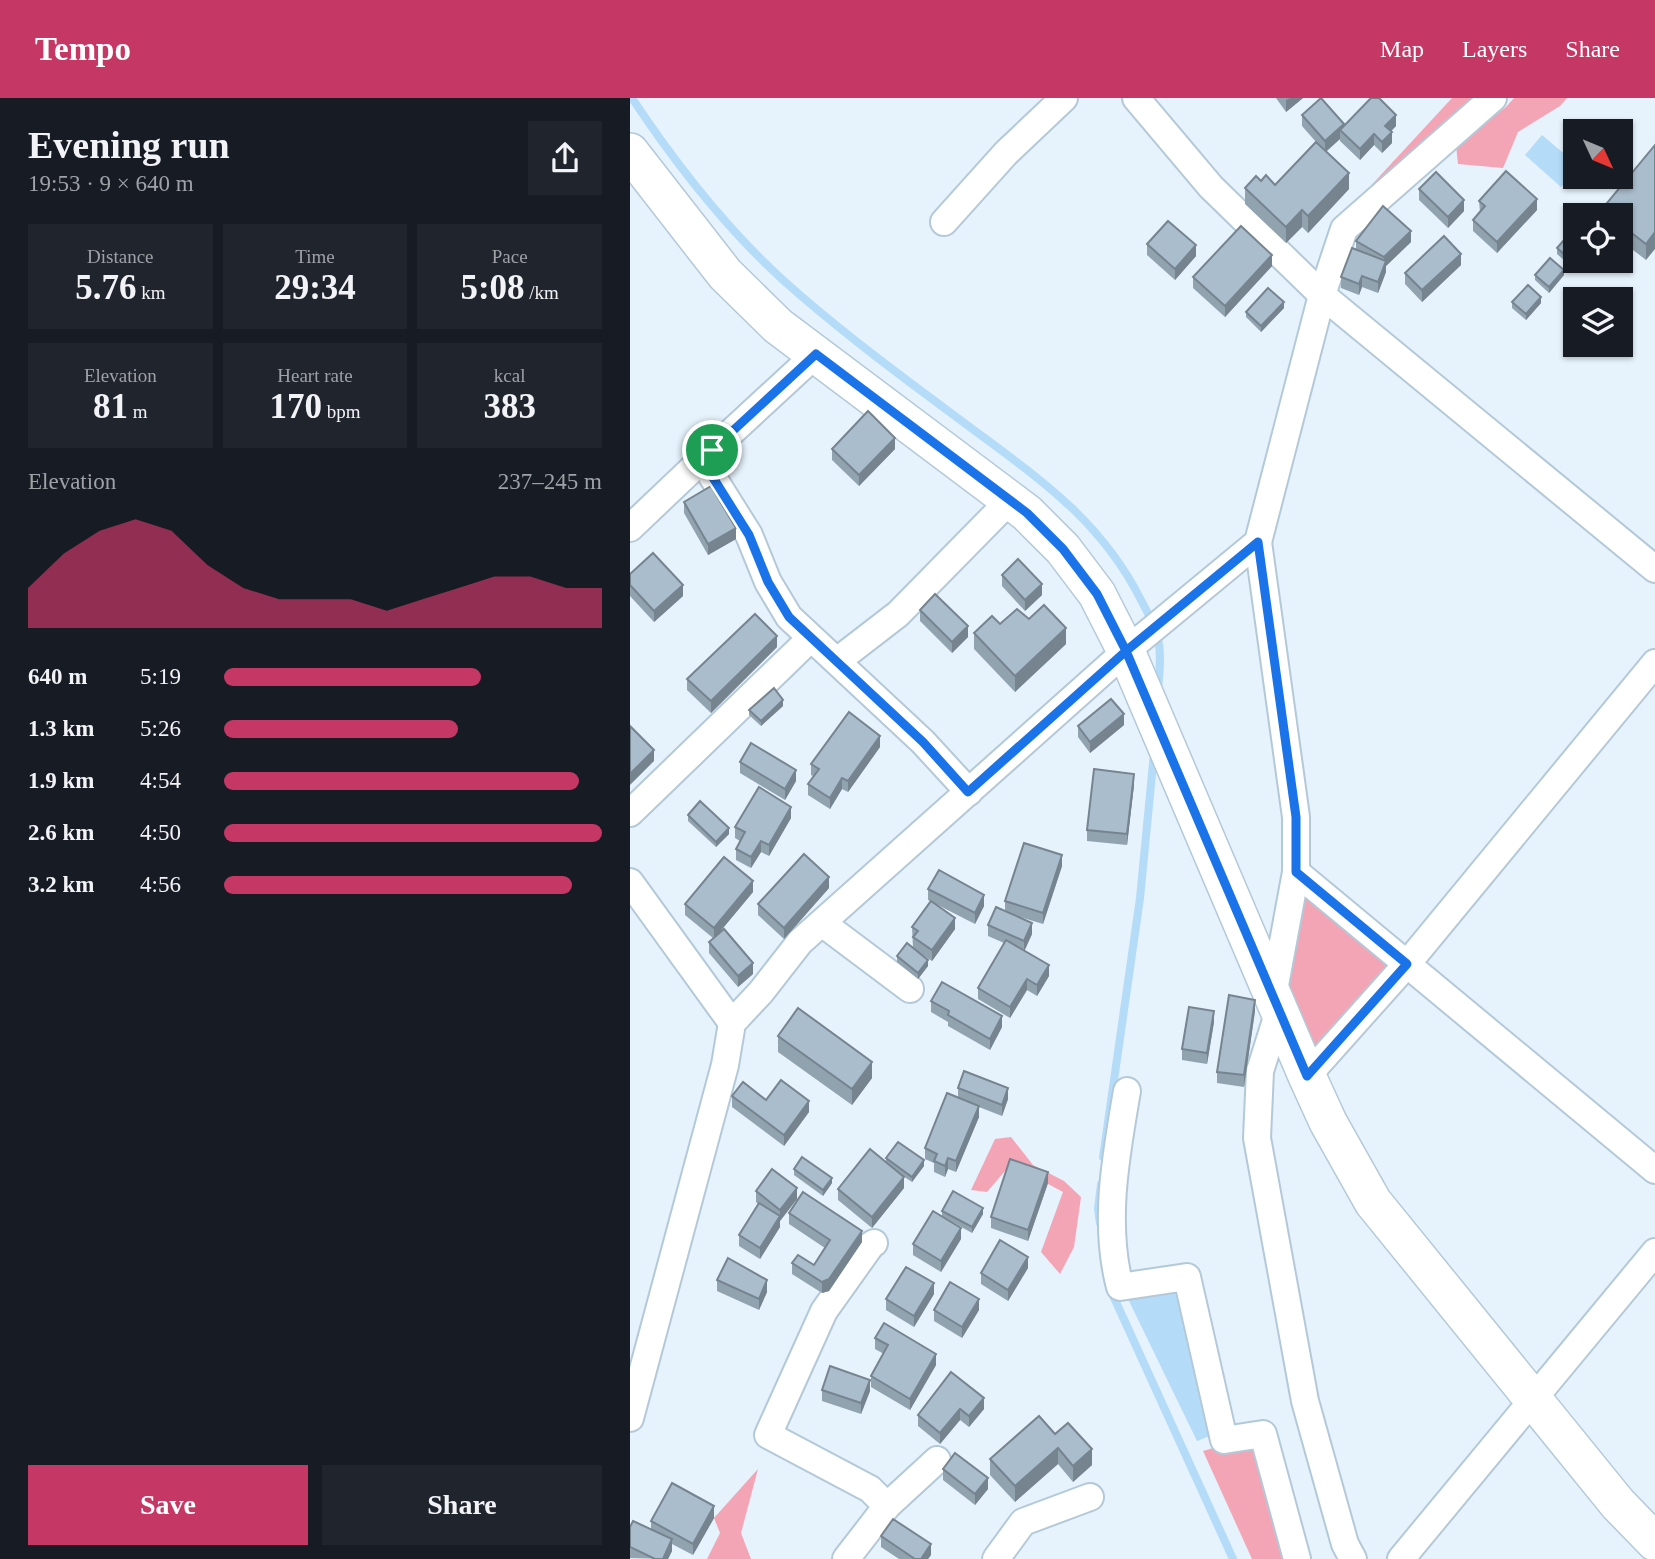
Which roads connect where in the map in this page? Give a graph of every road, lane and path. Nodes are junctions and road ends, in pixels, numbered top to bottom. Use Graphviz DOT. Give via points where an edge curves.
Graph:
graph roads {
  1 [pos="1064,98"];
  2 [pos="1136,98"];
  3 [pos="1493,98"];
  4 [pos="630,152"];
  5 [pos="944,222"];
  6 [pos="1322,295"];
  7 [pos="816,354"];
  8 [pos="712,450"];
  9 [pos="1010,500"];
  10 [pos="633,519"];
  11 [pos="1258,542"];
  12 [pos="1655,569"];
  13 [pos="811,638"];
  14 [pos="1126,651"];
  15 [pos="837,661"];
  16 [pos="1655,663"];
  17 [pos="968,792"];
  18 [pos="630,813"];
  19 [pos="1296,872"];
  20 [pos="630,882"];
  21 [pos="822,923"];
  22 [pos="1407,964"];
  23 [pos="910,989"];
  24 [pos="1276,1004"];
  25 [pos="732,1023"];
  26 [pos="1307,1076"];
  27 [pos="1127,1091"];
  28 [pos="1655,1170"];
  29 [pos="874,1243"];
  30 [pos="1655,1252"];
  31 [pos="1533,1399"];
  32 [pos="630,1418"];
  33 [pos="937,1460"];
  34 [pos="1090,1497"];
  35 [pos="887,1506"];
  36 [pos="1655,1542"];
  37 [pos="846,1559"];
  38 [pos="996,1559"];
  39 [pos="1297,1559"];
  40 [pos="1353,1559"];
  41 [pos="1401,1559"];
  1 -- 5 [label="street"];
  2 -- 6 [label="street" via="1211,187"];
  3 -- 6 [label="street" via="1345,229"];
  4 -- 7 [label="street" via="725,274 778,326"];
  6 -- 11 [label="street"];
  6 -- 12 [label="street"];
  7 -- 8 [label="street"];
  7 -- 9 [label="street"];
  8 -- 10 [label="street"];
  8 -- 13 [label="street" via="712,476 749,535 768,582 789,617"];
  9 -- 14 [label="street" via="1063,549 1097,594"];
  9 -- 15 [label="street" via="898,614"];
  11 -- 14 [label="street"];
  11 -- 19 [label="street" via="1296,817"];
  13 -- 15 [label="street"];
  13 -- 18 [label="street"];
  14 -- 17 [label="street"];
  14 -- 24 [label="street"];
  15 -- 17 [label="street" via="923,742"];
  16 -- 22 [label="street"];
  17 -- 21 [label="street"];
  19 -- 22 [label="street"];
  19 -- 24 [label="street"];
  20 -- 25 [label="street"];
  21 -- 23 [label="street"];
  21 -- 25 [label="street" via="800,942"];
  22 -- 26 [label="street"];
  22 -- 28 [label="street"];
  24 -- 26 [label="street"];
  24 -- 40 [label="street" via="1260,1071 1257,1138 1305,1401"];
  25 -- 32 [label="street" via="725,1065"];
  26 -- 31 [label="street" via="1373,1202"];
  27 -- 39 [label="street" via="1116,1160 1112,1231 1120,1287 1187,1277 1224,1440 1263,1434"];
  29 -- 35 [label="street" via="824,1311 768,1435 870,1489"];
  30 -- 31 [label="street"];
  31 -- 36 [label="street"];
  31 -- 41 [label="street"];
  33 -- 35 [label="street"];
  34 -- 38 [label="street" via="1023,1522"];
  35 -- 37 [label="street"];
}
